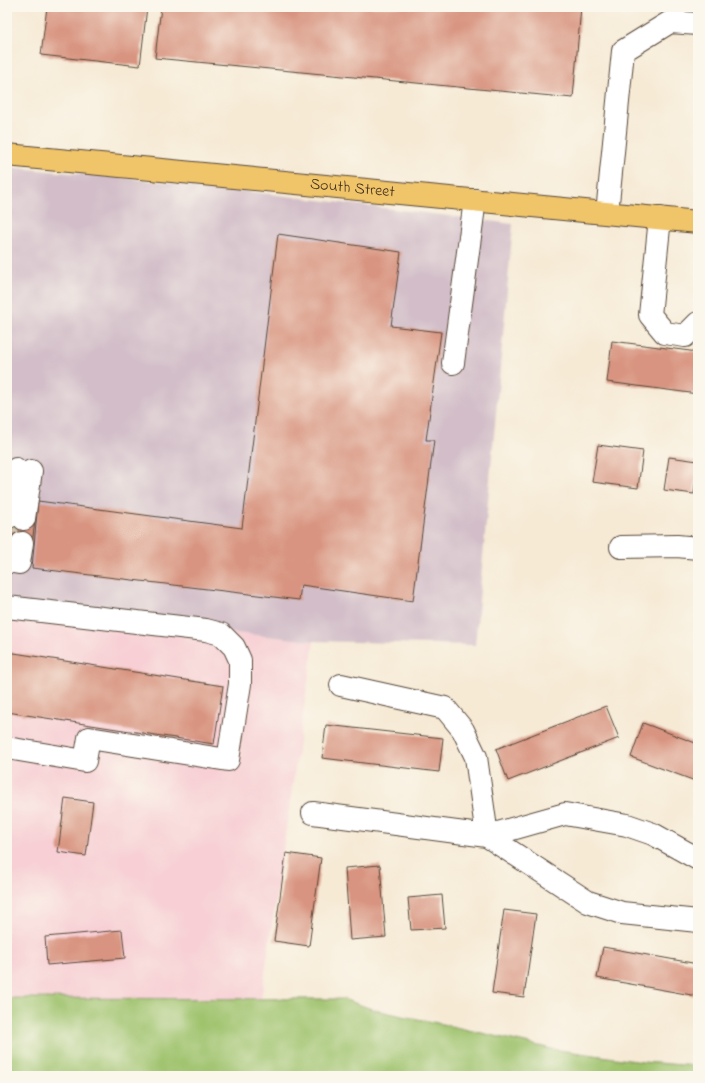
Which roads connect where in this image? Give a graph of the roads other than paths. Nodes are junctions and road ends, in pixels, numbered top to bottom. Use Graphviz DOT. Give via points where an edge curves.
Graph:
graph roads {
  1 [pos="698,24"];
  2 [pos="7,155"];
  3 [pos="475,200"];
  4 [pos="607,213"];
  5 [pos="660,218"];
  6 [pos="698,222"];
  7 [pos="698,323"];
  8 [pos="453,364"];
  9 [pos="24,470"];
  10 [pos="17,518"];
  11 [pos="621,547"];
  12 [pos="698,548"];
  13 [pos="7,607"];
  14 [pos="341,685"];
  15 [pos="7,748"];
  16 [pos="313,814"];
  17 [pos="487,836"];
  18 [pos="698,859"];
  19 [pos="698,921"];
  1 -- 4 [label="street" via="670,22 623,52"];
  2 -- 3 [label="main road, South Street"];
  3 -- 4 [label="main road, South Street"];
  3 -- 8 [label="street"];
  4 -- 5 [label="main road, South Street"];
  5 -- 6 [label="main road, South Street"];
  5 -- 7 [label="street" via="650,315 665,333 685,336"];
  9 -- 10 [label="street"];
  11 -- 12 [label="street"];
  13 -- 15 [label="street" via="206,630 221,634 234,647 240,660 240,684 228,760 89,738 85,761"];
  14 -- 17 [label="street" via="445,708 463,730 476,757"];
  16 -- 17 [label="street"];
  17 -- 18 [label="street" via="565,814 627,825 653,834"];
  17 -- 19 [label="street" via="588,902 622,913"];
}
